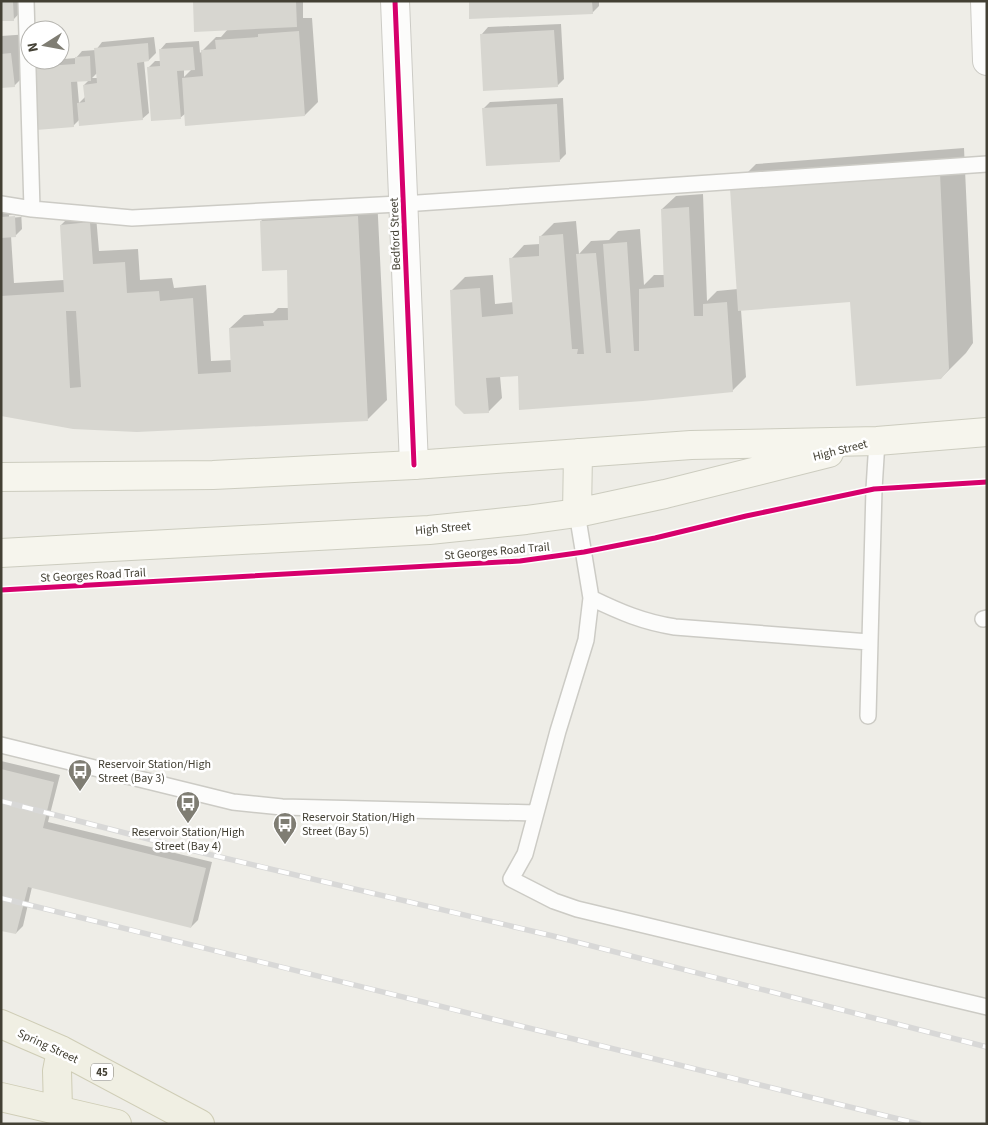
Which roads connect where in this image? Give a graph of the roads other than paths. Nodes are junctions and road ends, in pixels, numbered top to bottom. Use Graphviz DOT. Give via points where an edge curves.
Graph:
graph roads {
  1 [pos="26,1"];
  2 [pos="395,1"];
  3 [pos="984,1"];
  4 [pos="987,61"];
  5 [pos="987,164"];
  6 [pos="1,204"];
  7 [pos="404,204"];
  8 [pos="32,209"];
  9 [pos="987,432"];
  10 [pos="877,441"];
  11 [pos="578,453"];
  12 [pos="414,465"];
  13 [pos="1,477"];
  14 [pos="577,513"];
  15 [pos="1,553"];
  16 [pos="591,598"];
  17 [pos="869,642"];
  18 [pos="868,716"];
  19 [pos="1,745"];
  20 [pos="536,813"];
  21 [pos="987,1007"];
  22 [pos="1,1024"];
  23 [pos="60,1050"];
  24 [pos="1,1097"];
  25 [pos="58,1109"];
  26 [pos="117,1124"];
  27 [pos="200,1124"];
  1 -- 8 [label="lane"];
  2 -- 7 [label="street, Bedford Street"];
  3 -- 4 [label="street"];
  5 -- 7 [label="lane"];
  6 -- 8 [label="lane"];
  7 -- 8 [label="lane" via="132,218"];
  7 -- 12 [label="street, Bedford Street"];
  9 -- 10 [label="main road, High Street"];
  10 -- 11 [label="main road, High Street" via="691,444"];
  10 -- 14 [label="main road, High Street"];
  10 -- 17 [label="lane"];
  11 -- 12 [label="main road, High Street"];
  11 -- 14 [label="main road"];
  12 -- 13 [label="main road, High Street" via="213,475"];
  14 -- 15 [label="main road, High Street" via="428,530"];
  14 -- 16 [label="lane"];
  16 -- 17 [label="lane" via="655,624"];
  16 -- 20 [label="lane" via="586,640"];
  17 -- 18 [label="lane"];
  19 -- 20 [label="lane" via="233,802 282,807"];
  20 -- 21 [label="lane" via="525,854 511,879 554,901"];
  22 -- 23 [label="main road, Spring Street / 45"];
  23 -- 25 [label="main road"];
  23 -- 27 [label="main road, Spring Street / 45"];
  24 -- 25 [label="main road"];
  25 -- 26 [label="main road"];
}
